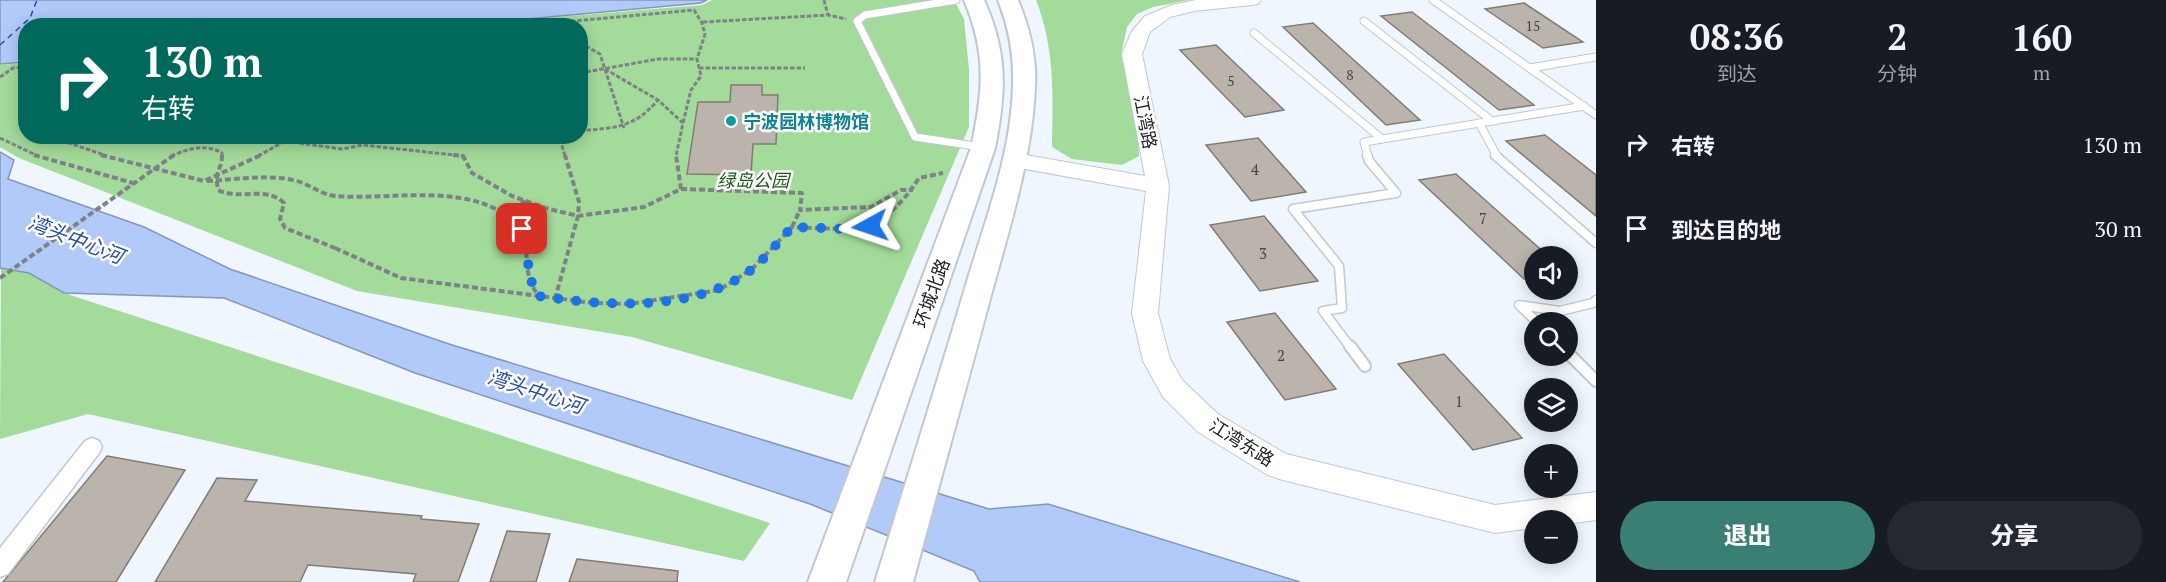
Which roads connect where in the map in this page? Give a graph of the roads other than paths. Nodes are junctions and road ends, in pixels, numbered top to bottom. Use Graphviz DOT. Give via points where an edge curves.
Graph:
graph roads {
  1 [pos="956,0"];
  2 [pos="974,0"];
  3 [pos="1008,0"];
  4 [pos="1252,0"];
  5 [pos="1433,0"];
  6 [pos="1364,21"];
  7 [pos="1254,33"];
  8 [pos="1596,57"];
  9 [pos="1530,68"];
  10 [pos="1584,106"];
  11 [pos="1596,115"];
  12 [pos="1492,121"];
  13 [pos="1479,123"];
  14 [pos="1382,139"];
  15 [pos="983,148"];
  16 [pos="1014,159"];
  17 [pos="1158,186"];
  18 [pos="1596,243"];
  19 [pos="1596,300"];
  20 [pos="1526,312"];
  21 [pos="1578,363"];
  22 [pos="1365,366"];
  23 [pos="1596,381"];
  24 [pos="92,447"];
  25 [pos="1596,506"];
  26 [pos="0,566"];
  27 [pos="827,582"];
  28 [pos="894,582"];
  1 -- 15 [label="lane" via="865,15 857,21 915,137"];
  2 -- 15 [label="main road, 环城北路" via="988,30 994,66 994,91"];
  3 -- 16 [label="main road" via="1020,32 1024,73"];
  4 -- 17 [label="street, 江湾路" via="1190,6 1164,14 1143,27 1132,54"];
  5 -- 9 [label="lane"];
  6 -- 12 [label="lane"];
  7 -- 14 [label="lane"];
  8 -- 9 [label="lane"];
  9 -- 10 [label="lane"];
  10 -- 11 [label="lane"];
  10 -- 12 [label="lane"];
  12 -- 13 [label="lane"];
  13 -- 14 [label="lane"];
  13 -- 18 [label="lane" via="1495,155"];
  14 -- 22 [label="lane" via="1364,142 1369,161 1396,193 1293,209 1339,266 1342,308 1323,311"];
  15 -- 27 [label="main road, 环城北路"];
  16 -- 17 [label="street"];
  16 -- 28 [label="main road"];
  17 -- 25 [label="street, 江湾东路" via="1145,313 1157,361 1173,388 1208,423 1279,466 1495,519"];
  19 -- 20 [label="lane" via="1560,311 1519,305"];
  21 -- 23 [label="lane"];
  24 -- 26 [label="street"];
}
